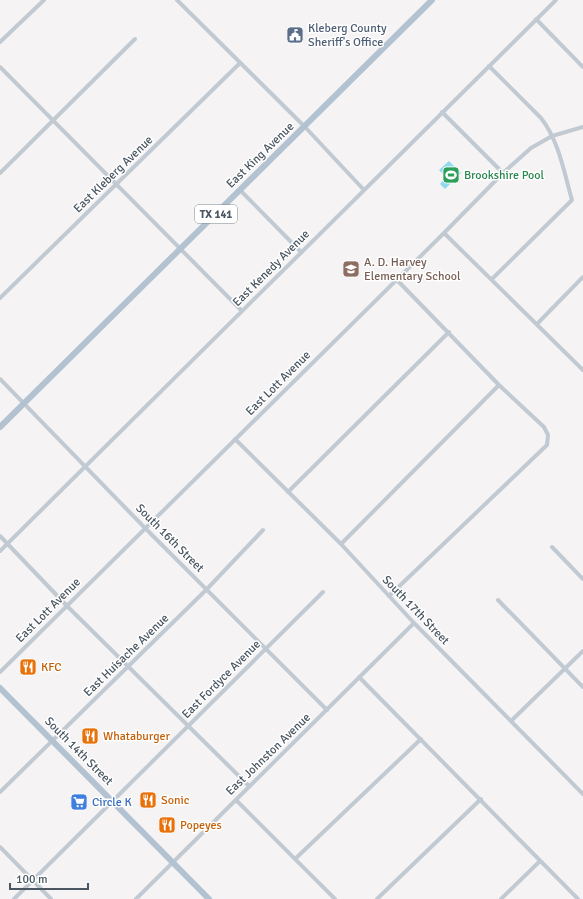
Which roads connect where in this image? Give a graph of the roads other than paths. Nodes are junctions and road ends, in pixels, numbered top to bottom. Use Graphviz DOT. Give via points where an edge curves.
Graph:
graph roads {
  1 [pos="44,0"];
  2 [pos="177,0"];
  3 [pos="432,0"];
  4 [pos="556,0"];
  5 [pos="536,19"];
  6 [pos="135,39"];
  7 [pos="0,42"];
  8 [pos="240,63"];
  9 [pos="489,66"];
  10 [pos="0,67"];
  11 [pos="583,67"];
  12 [pos="442,112"];
  13 [pos="52,120"];
  14 [pos="305,127"];
  15 [pos="583,128"];
  16 [pos="552,136"];
  17 [pos="0,173"];
  18 [pos="503,173"];
  19 [pos="117,184"];
  20 [pos="240,190"];
  21 [pos="364,190"];
  22 [pos="444,233"];
  23 [pos="180,249"];
  24 [pos="301,252"];
  25 [pos="583,277"];
  26 [pos="492,279"];
  27 [pos="397,280"];
  28 [pos="0,298"];
  29 [pos="242,311"];
  30 [pos="537,324"];
  31 [pos="449,332"];
  32 [pos="583,370"];
  33 [pos="0,379"];
  34 [pos="499,385"];
  35 [pos="25,403"];
  36 [pos="0,427"];
  37 [pos="235,439"];
  38 [pos="86,466"];
  39 [pos="288,492"];
  40 [pos="145,528"];
  41 [pos="263,530"];
  42 [pos="0,536"];
  43 [pos="8,544"];
  44 [pos="341,544"];
  45 [pos="552,547"];
  46 [pos="0,551"];
  47 [pos="583,579"];
  48 [pos="206,590"];
  49 [pos="323,592"];
  50 [pos="390,596"];
  51 [pos="498,600"];
  52 [pos="67,606"];
  53 [pos="414,623"];
  54 [pos="266,649"];
  55 [pos="583,651"];
  56 [pos="128,666"];
  57 [pos="565,669"];
  58 [pos="0,672"];
  59 [pos="359,677"];
  60 [pos="583,687"];
  61 [pos="0,688"];
  62 [pos="327,710"];
  63 [pos="511,721"];
  64 [pos="188,726"];
  65 [pos="421,739"];
  66 [pos="53,741"];
  67 [pos="249,786"];
  68 [pos="0,792"];
  69 [pos="583,794"];
  70 [pos="236,800"];
  71 [pos="481,800"];
  72 [pos="112,801"];
  73 [pos="0,847"];
  74 [pos="295,859"];
  75 [pos="540,860"];
  76 [pos="173,862"];
  77 [pos="33,880"];
  78 [pos="14,899"];
  79 [pos="51,899"];
  80 [pos="136,899"];
  81 [pos="209,899"];
  82 [pos="335,899"];
  83 [pos="378,899"];
  84 [pos="501,899"];
  85 [pos="578,899"];
  1 -- 7 [label="street"];
  2 -- 8 [label="street"];
  3 -- 14 [label="main road, East King Avenue / TX 141"];
  4 -- 5 [label="street, East Kenedy Avenue"];
  5 -- 9 [label="street, East Kenedy Avenue"];
  5 -- 11 [label="street"];
  6 -- 13 [label="street"];
  8 -- 14 [label="street"];
  8 -- 19 [label="street, East Kleberg Avenue"];
  9 -- 12 [label="street, East Kenedy Avenue"];
  9 -- 16 [label="street" via="541,118"];
  10 -- 13 [label="street"];
  12 -- 18 [label="street"];
  12 -- 21 [label="street, East Kenedy Avenue"];
  13 -- 17 [label="street"];
  13 -- 19 [label="street"];
  14 -- 20 [label="main road, East King Avenue / TX 141"];
  14 -- 21 [label="street"];
  15 -- 16 [label="street, East Lott Avenue"];
  16 -- 18 [label="street, East Lott Avenue" via="531,148"];
  16 -- 26 [label="street" via="572,200"];
  18 -- 22 [label="street, East Lott Avenue"];
  19 -- 23 [label="street"];
  19 -- 28 [label="street, East Kleberg Avenue"];
  20 -- 23 [label="main road, East King Avenue / TX 141"];
  20 -- 24 [label="street"];
  21 -- 24 [label="street, East Kenedy Avenue"];
  22 -- 26 [label="street"];
  22 -- 27 [label="street, East Lott Avenue"];
  23 -- 29 [label="street"];
  23 -- 35 [label="main road, East King Avenue / TX 141"];
  24 -- 29 [label="street, East Kenedy Avenue"];
  25 -- 30 [label="street"];
  26 -- 30 [label="street"];
  27 -- 31 [label="street"];
  27 -- 37 [label="street, East Lott Avenue"];
  29 -- 38 [label="street, East Kenedy Avenue"];
  30 -- 32 [label="street"];
  31 -- 34 [label="street"];
  31 -- 39 [label="street"];
  33 -- 35 [label="street, South 16th Street"];
  34 -- 44 [label="street"];
  34 -- 50 [label="street" via="544,427 548,434 547,445"];
  35 -- 36 [label="main road, East King Avenue / TX 141"];
  35 -- 38 [label="street, South 16th Street"];
  37 -- 39 [label="street, South 17th Street"];
  37 -- 40 [label="street, East Lott Avenue"];
  38 -- 40 [label="street, South 16th Street"];
  38 -- 43 [label="street, East Kenedy Avenue"];
  39 -- 44 [label="street, South 17th Street"];
  40 -- 48 [label="street, South 16th Street"];
  40 -- 52 [label="street, East Lott Avenue"];
  41 -- 48 [label="street, East Huisache Avenue"];
  42 -- 43 [label="street"];
  43 -- 46 [label="street, East Kenedy Avenue"];
  43 -- 52 [label="street"];
  44 -- 50 [label="street, South 17th Street"];
  45 -- 47 [label="street"];
  48 -- 54 [label="street, South 16th Street"];
  48 -- 56 [label="street, East Huisache Avenue"];
  49 -- 54 [label="street, East Fordyce Avenue"];
  50 -- 53 [label="street, South 17th Street"];
  51 -- 57 [label="street"];
  52 -- 56 [label="street"];
  52 -- 58 [label="street, East Lott Avenue"];
  53 -- 59 [label="street, East Johnston Avenue"];
  53 -- 63 [label="street, South 17th Street"];
  54 -- 62 [label="street, South 16th Street"];
  54 -- 64 [label="street, East Fordyce Avenue"];
  55 -- 57 [label="street"];
  56 -- 64 [label="street"];
  56 -- 66 [label="street, East Huisache Avenue"];
  57 -- 60 [label="street"];
  57 -- 63 [label="street"];
  59 -- 62 [label="street, East Johnston Avenue"];
  59 -- 65 [label="street"];
  61 -- 66 [label="main road, South 14th Street"];
  62 -- 67 [label="street, East Johnston Avenue"];
  63 -- 69 [label="street, South 17th Street"];
  64 -- 67 [label="street"];
  64 -- 72 [label="street, East Fordyce Avenue"];
  65 -- 71 [label="street"];
  65 -- 74 [label="street"];
  66 -- 68 [label="street, East Huisache Avenue"];
  66 -- 72 [label="main road, South 14th Street"];
  67 -- 70 [label="street, East Johnston Avenue"];
  70 -- 74 [label="street"];
  70 -- 76 [label="street, East Johnston Avenue"];
  71 -- 75 [label="street"];
  71 -- 83 [label="street"];
  72 -- 76 [label="main road, South 14th Street"];
  72 -- 77 [label="street, East Fordyce Avenue"];
  73 -- 77 [label="street"];
  74 -- 82 [label="street"];
  75 -- 84 [label="street"];
  75 -- 85 [label="street"];
  76 -- 80 [label="street, East Johnston Avenue"];
  76 -- 81 [label="main road, South 14th Street"];
  77 -- 78 [label="street, East Fordyce Avenue"];
  77 -- 79 [label="street"];
}
